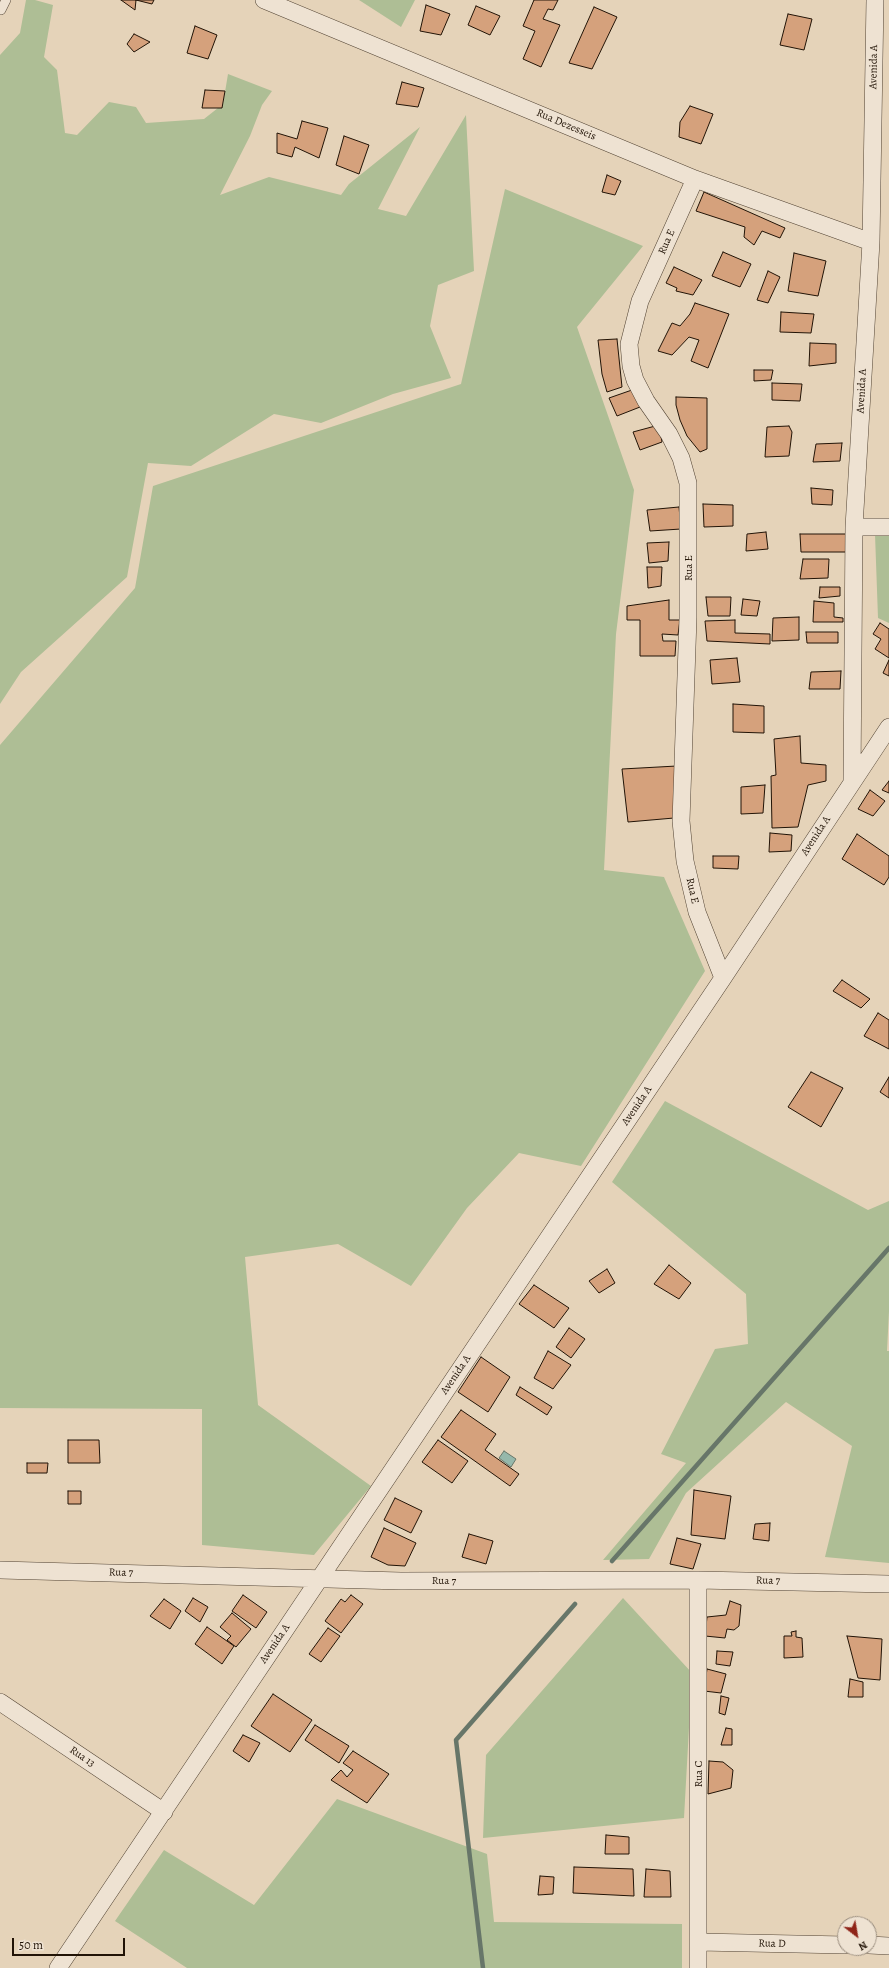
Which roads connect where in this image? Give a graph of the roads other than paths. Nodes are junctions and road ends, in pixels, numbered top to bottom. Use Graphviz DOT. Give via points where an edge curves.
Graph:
graph roads {
  1 [pos="6,0"];
  2 [pos="264,0"];
  3 [pos="875,0"];
  4 [pos="1,10"];
  5 [pos="695,179"];
  6 [pos="871,242"];
  7 [pos="854,527"];
  8 [pos="889,527"];
  9 [pos="889,727"];
  10 [pos="852,781"];
  11 [pos="723,978"];
  12 [pos="0,1570"];
  13 [pos="319,1578"];
  14 [pos="698,1580"];
  15 [pos="889,1584"];
  16 [pos="0,1702"];
  17 [pos="164,1812"];
  18 [pos="699,1942"];
  19 [pos="837,1945"];
  20 [pos="877,1945"];
  21 [pos="889,1946"];
  22 [pos="58,1968"];
  23 [pos="698,1968"];
  1 -- 4 [label="lane"];
  2 -- 5 [label="street, Rua Dezesseis"];
  3 -- 6 [label="street, Avenida A"];
  5 -- 6 [label="street, Rua Dezesseis"];
  5 -- 11 [label="street, Rua E" via="640,301 629,344 635,380 669,434 681,458 688,483 688,618 681,821 685,861 697,912"];
  6 -- 7 [label="street, Avenida A"];
  7 -- 8 [label="street"];
  7 -- 10 [label="street, Avenida A"];
  9 -- 10 [label="street, Avenida A"];
  10 -- 11 [label="street, Avenida A"];
  11 -- 13 [label="street, Avenida A"];
  12 -- 13 [label="street, Rua 7"];
  13 -- 14 [label="street, Rua 7" via="401,1581"];
  13 -- 17 [label="street, Avenida A"];
  14 -- 15 [label="street, Rua 7"];
  14 -- 18 [label="street, Rua C"];
  16 -- 17 [label="street, Rua 13"];
  17 -- 22 [label="street, Avenida A"];
  18 -- 19 [label="street, Rua D"];
  18 -- 23 [label="street, Rua C"];
  20 -- 21 [label="street"];
}
